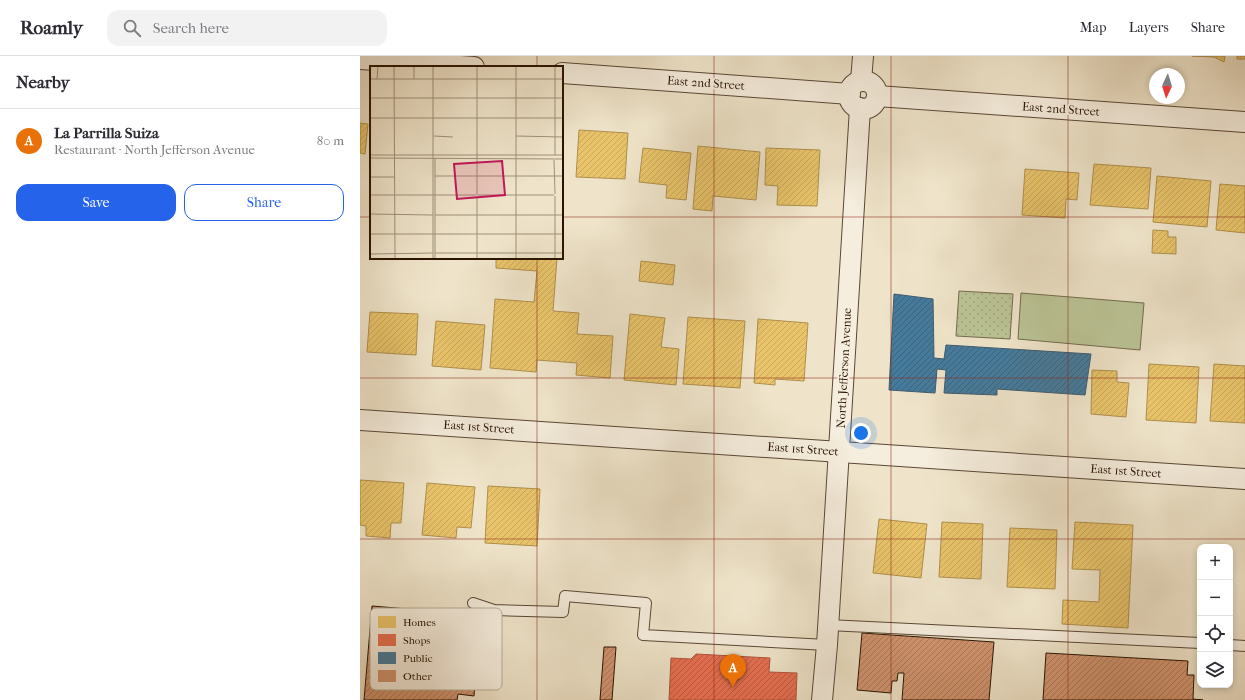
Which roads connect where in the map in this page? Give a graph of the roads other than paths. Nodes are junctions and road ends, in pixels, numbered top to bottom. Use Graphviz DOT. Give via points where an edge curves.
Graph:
graph roads {
  1 [pos="863,56"];
  2 [pos="360,59"];
  3 [pos="460,66"];
  4 [pos="563,73"];
  5 [pos="857,94"];
  6 [pos="1245,122"];
  7 [pos="360,420"];
  8 [pos="839,451"];
  9 [pos="1245,479"];
  10 [pos="473,603"];
  11 [pos="488,608"];
  12 [pos="502,610"];
  13 [pos="828,625"];
  14 [pos="1197,643"];
  15 [pos="827,645"];
  16 [pos="1233,645"];
  17 [pos="1245,646"];
  18 [pos="822,700"];
  1 -- 5 [label="street, North Jefferson Avenue"];
  2 -- 3 [label="street"];
  4 -- 5 [label="street, East 2nd Street"];
  5 -- 6 [label="street, East 2nd Street" via="866,81 874,85 877,96"];
  5 -- 8 [label="street, North Jefferson Avenue"];
  7 -- 8 [label="street, East 1st Street"];
  8 -- 9 [label="street, East 1st Street"];
  8 -- 13 [label="street, North Jefferson Avenue"];
  10 -- 11 [label="lane"];
  12 -- 15 [label="lane" via="563,612 565,596 646,603 643,635"];
  13 -- 14 [label="lane"];
  13 -- 15 [label="street, North Jefferson Avenue"];
  15 -- 18 [label="street, North Jefferson Avenue"];
  16 -- 17 [label="lane"];
}
